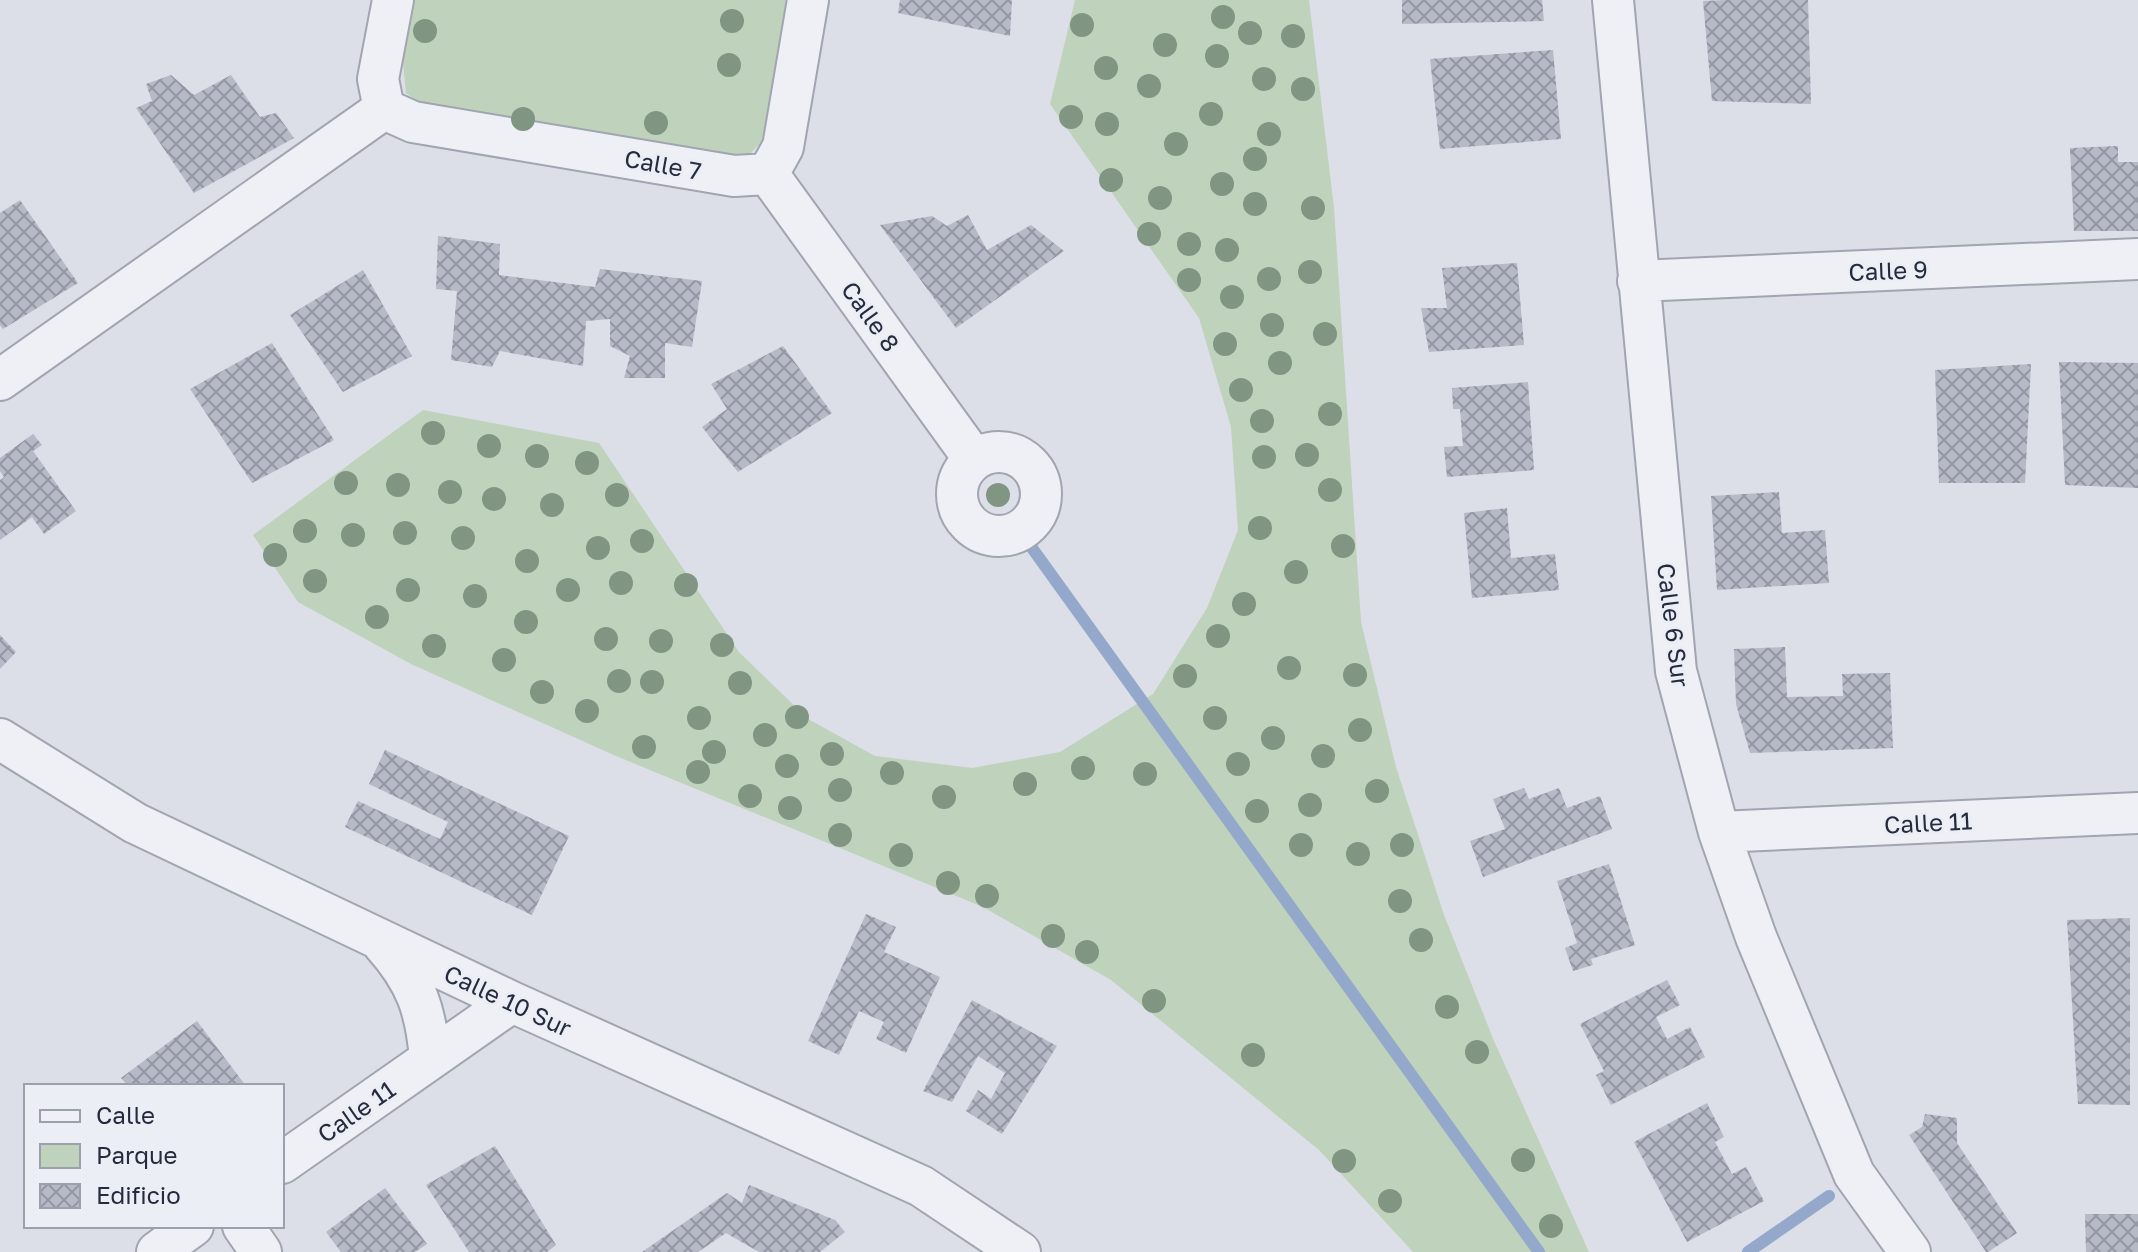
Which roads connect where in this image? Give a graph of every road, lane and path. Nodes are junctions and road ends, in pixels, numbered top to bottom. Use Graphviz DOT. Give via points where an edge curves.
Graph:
graph roads {
  1 [pos="393,0"];
  2 [pos="808,0"];
  3 [pos="1613,0"];
  4 [pos="384,109"];
  5 [pos="768,174"];
  6 [pos="2138,259"];
  7 [pos="1638,281"];
  8 [pos="0,380"];
  9 [pos="974,459"];
  10 [pos="0,739"];
  11 [pos="2138,813"];
  12 [pos="1719,832"];
  13 [pos="381,941"];
  14 [pos="512,1002"];
  15 [pos="430,1059"];
  16 [pos="284,1162"];
  17 [pos="190,1228"];
  18 [pos="244,1228"];
  19 [pos="157,1252"];
  20 [pos="261,1252"];
  21 [pos="1020,1252"];
  22 [pos="1910,1252"];
  1 -- 4 [label="street" via="378,79"];
  2 -- 5 [label="street" via="783,147"];
  3 -- 7 [label="street, Calle 6 Sur"];
  4 -- 5 [label="street, Calle 7" via="413,122 734,176"];
  4 -- 8 [label="street"];
  5 -- 9 [label="street, Calle 8"];
  6 -- 7 [label="street, Calle 9"];
  7 -- 12 [label="street, Calle 6 Sur" via="1676,671"];
  10 -- 13 [label="street, Calle 10 Sur" via="135,823"];
  11 -- 12 [label="street, Calle 11"];
  12 -- 22 [label="street, Calle 6 Sur" via="1756,937 1854,1174"];
  13 -- 14 [label="street, Calle 10 Sur"];
  13 -- 15 [label="street" via="419,995"];
  14 -- 15 [label="street, Calle 11"];
  14 -- 21 [label="street, Calle 10 Sur" via="921,1186"];
  15 -- 16 [label="street, Calle 11"];
  17 -- 19 [label="street"];
  18 -- 20 [label="street"];
}
